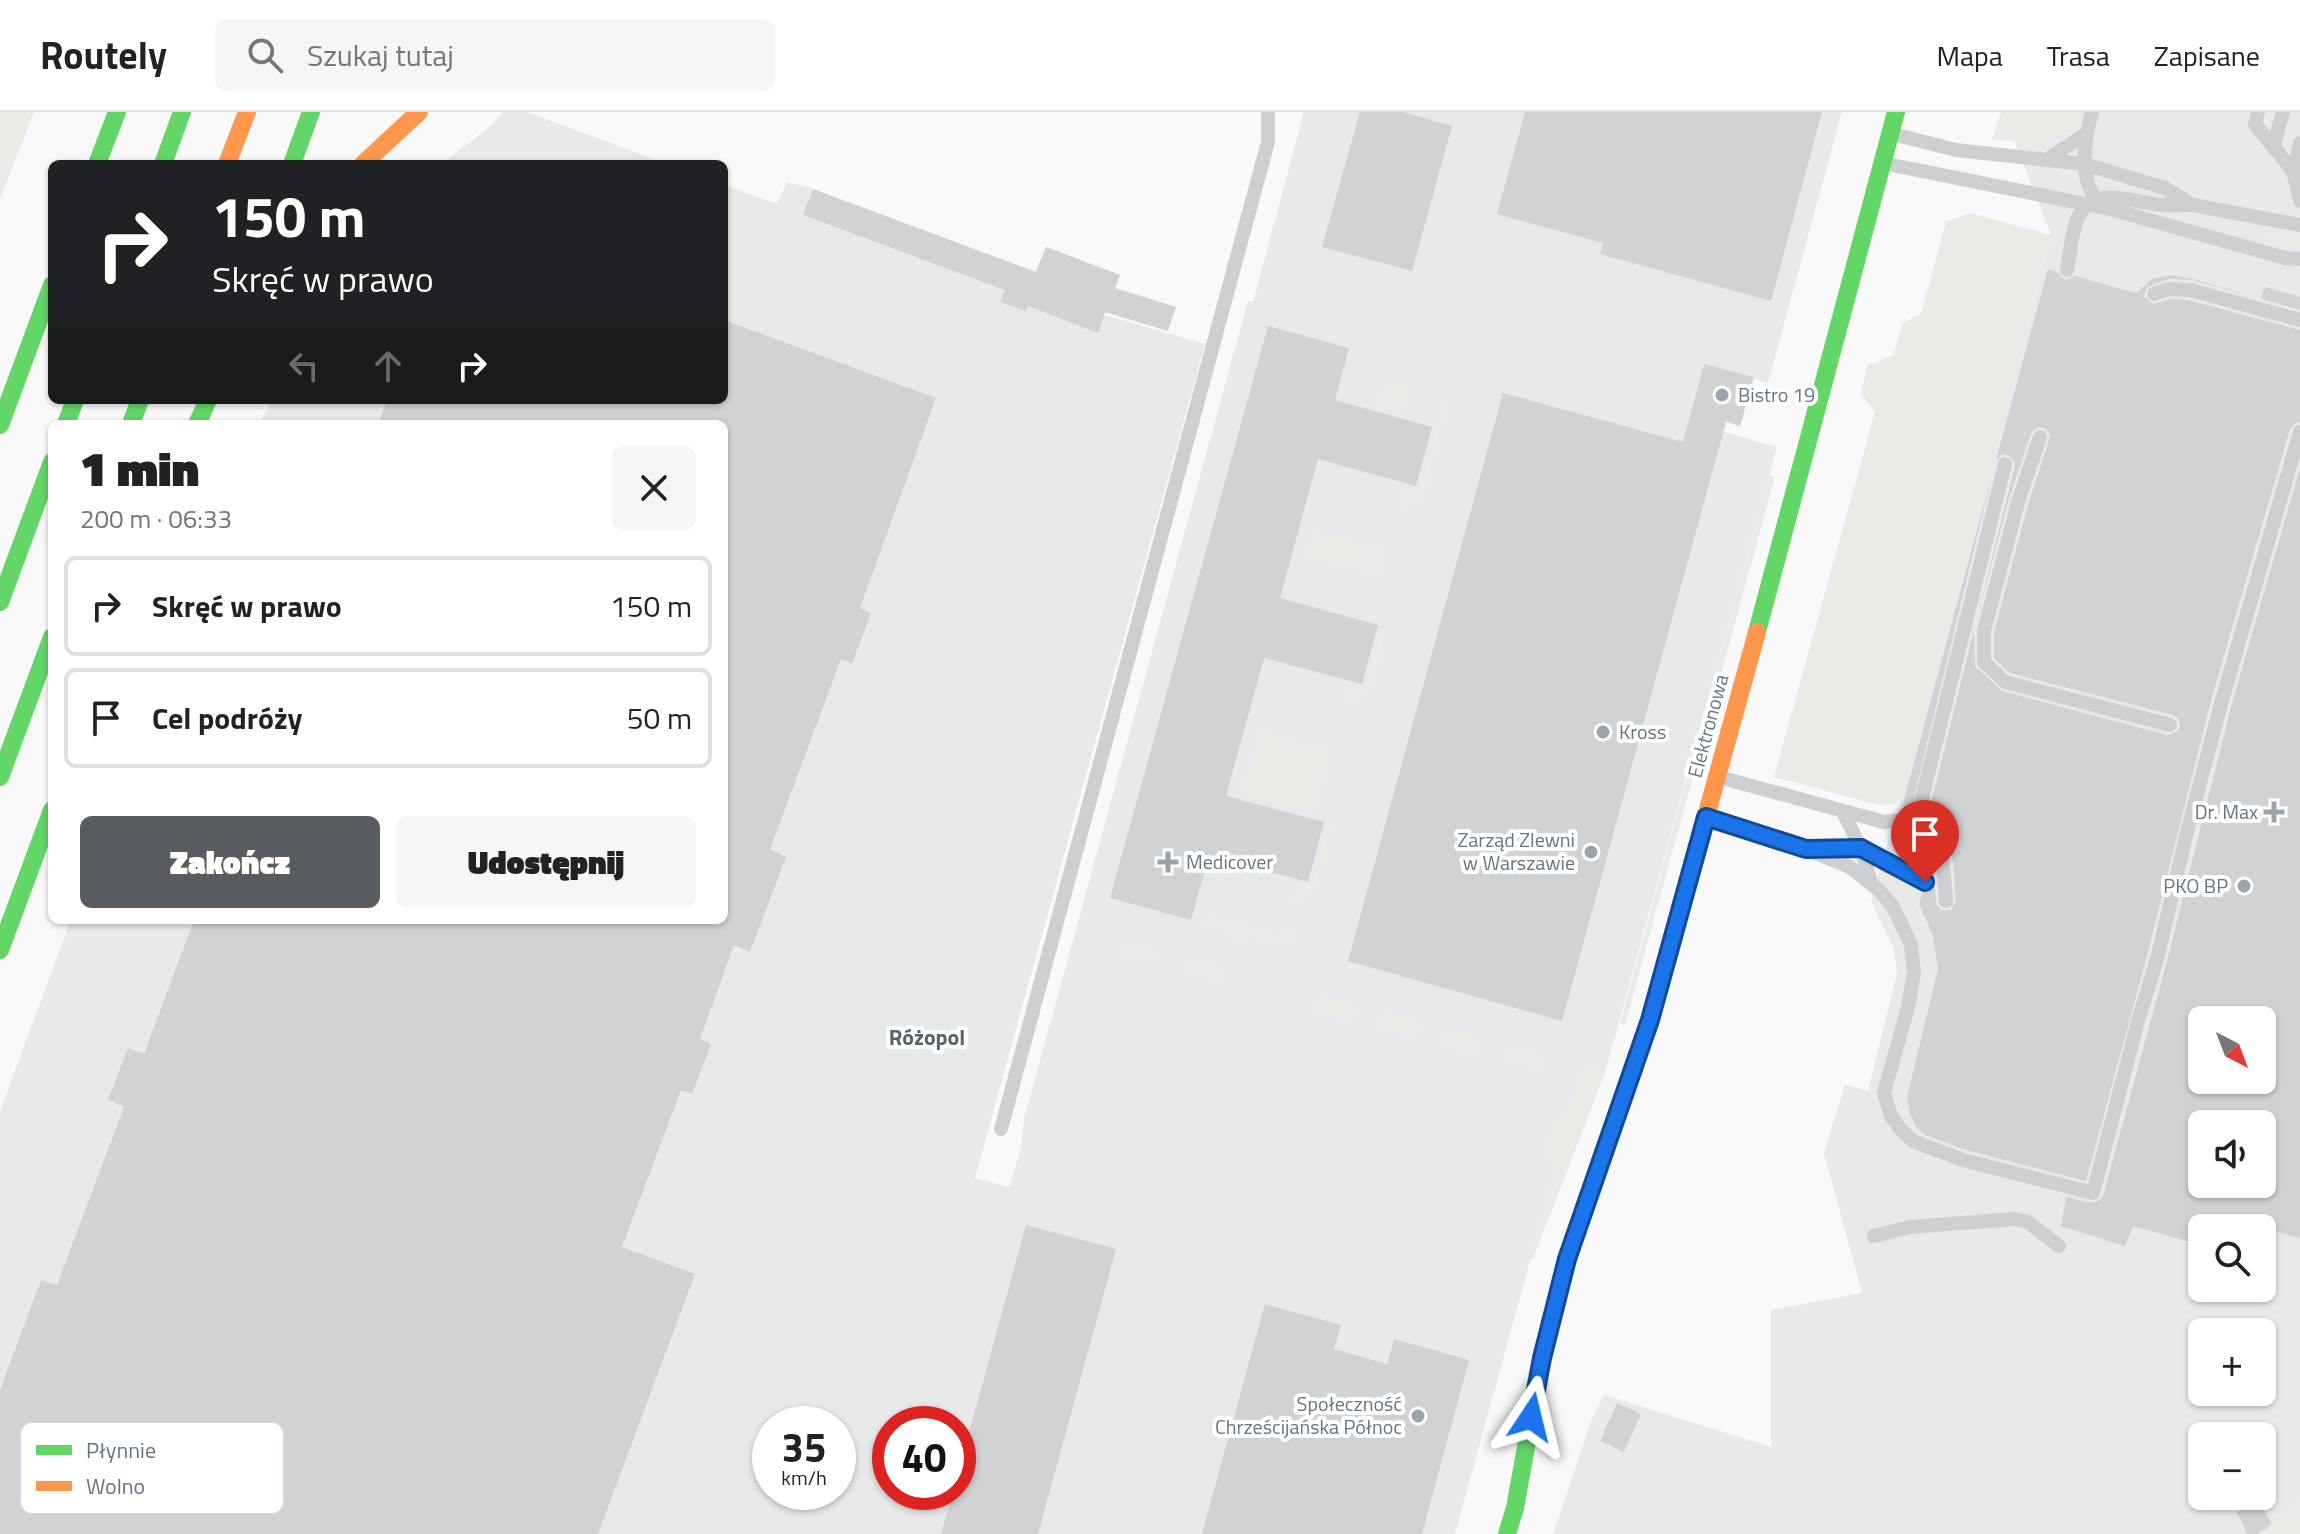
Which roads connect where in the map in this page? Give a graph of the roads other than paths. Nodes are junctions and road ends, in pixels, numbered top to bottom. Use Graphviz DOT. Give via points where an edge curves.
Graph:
graph roads {
  1 [pos="103,112"];
  2 [pos="117,112"];
  3 [pos="182,112"];
  4 [pos="247,112"];
  5 [pos="311,112"];
  6 [pos="419,112"];
  7 [pos="1268,112"];
  8 [pos="1896,112"];
  9 [pos="2092,112"];
  10 [pos="2258,112"];
  11 [pos="2283,112"];
  12 [pos="1891,133"];
  13 [pos="2086,134"];
  14 [pos="2300,143"];
  15 [pos="2273,147"];
  16 [pos="91,160"];
  17 [pos="99,160"];
  18 [pos="164,160"];
  19 [pos="229,160"];
  20 [pos="293,160"];
  21 [pos="367,160"];
  22 [pos="2046,160"];
  23 [pos="1883,163"];
  24 [pos="2084,164"];
  25 [pos="2296,171"];
  26 [pos="2300,201"];
  27 [pos="2091,202"];
  28 [pos="2193,205"];
  29 [pos="2300,225"];
  30 [pos="2300,259"];
  31 [pos="2067,270"];
  32 [pos="2154,294"];
  33 [pos="48,296"];
  34 [pos="2300,320"];
  35 [pos="0,425"];
  36 [pos="2300,432"];
  37 [pos="2040,437"];
  38 [pos="2005,464"];
  39 [pos="48,473"];
  40 [pos="0,602"];
  41 [pos="48,648"];
  42 [pos="2170,725"];
  43 [pos="1716,776"];
  44 [pos="0,777"];
  45 [pos="1843,812"];
  46 [pos="1706,817"];
  47 [pos="1908,819"];
  48 [pos="48,821"];
  49 [pos="1861,848"];
  50 [pos="1806,849"];
  51 [pos="1871,882"];
  52 [pos="1925,882"];
  53 [pos="1946,901"];
  54 [pos="0,950"];
  55 [pos="1001,1129"];
  56 [pos="1874,1236"];
  57 [pos="2059,1246"];
  58 [pos="1507,1534"];
  1 -- 16 [label="main road"];
  2 -- 17 [label="main road"];
  3 -- 18 [label="main road"];
  4 -- 19 [label="main road"];
  5 -- 20 [label="main road"];
  6 -- 21 [label="main road"];
  7 -- 55 [label="lane" via="1268,142"];
  8 -- 12 [label="main road, Elektronowa"];
  9 -- 13 [label="lane"];
  10 -- 15 [label="lane" via="2255,124"];
  11 -- 15 [label="lane"];
  12 -- 22 [label="lane" via="1956,150"];
  12 -- 23 [label="main road, Elektronowa"];
  13 -- 22 [label="lane"];
  13 -- 24 [label="lane"];
  14 -- 25 [label="lane"];
  15 -- 25 [label="lane"];
  22 -- 24 [label="lane"];
  23 -- 27 [label="lane"];
  23 -- 43 [label="main road, Elektronowa"];
  24 -- 27 [label="lane"];
  24 -- 28 [label="lane" via="2165,188"];
  25 -- 26 [label="lane"];
  27 -- 28 [label="lane" via="2113,196 2157,205"];
  27 -- 30 [label="lane"];
  27 -- 31 [label="lane" via="2077,221"];
  28 -- 29 [label="lane"];
  32 -- 34 [label="lane" via="2190,290"];
  33 -- 35 [label="main road"];
  36 -- 51 [label="lane" via="2222,700 2093,1193 1927,1148 1913,1141 1891,1116 1884,1093 1914,972 1903,924"];
  37 -- 42 [label="lane" via="1984,631 1984,662 2005,682"];
  38 -- 53 [label="lane" via="1920,806 1940,829"];
  39 -- 40 [label="main road"];
  41 -- 44 [label="main road"];
  43 -- 45 [label="lane"];
  43 -- 46 [label="main road, Elektronowa"];
  45 -- 47 [label="lane" via="1884,822"];
  45 -- 49 [label="lane"];
  46 -- 50 [label="lane"];
  46 -- 58 [label="main road, Elektronowa" via="1650,1020 1567,1259"];
  48 -- 54 [label="main road"];
  49 -- 50 [label="lane"];
  49 -- 51 [label="lane"];
  49 -- 52 [label="lane"];
  50 -- 51 [label="lane"];
  56 -- 57 [label="lane" via="1910,1227 2014,1219 2028,1222"];
}
